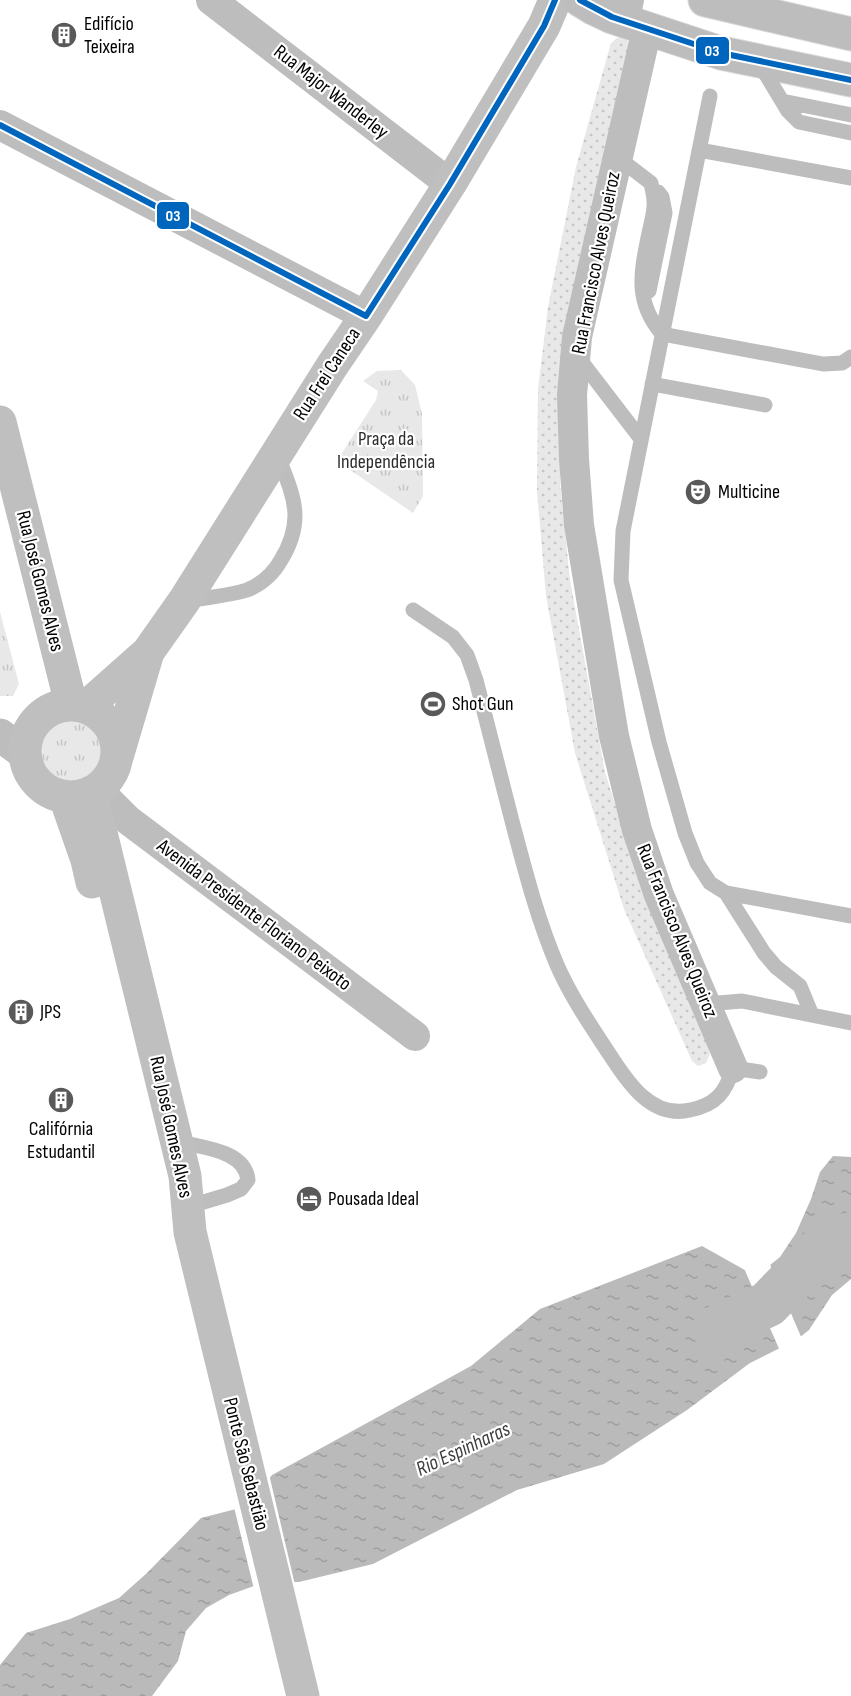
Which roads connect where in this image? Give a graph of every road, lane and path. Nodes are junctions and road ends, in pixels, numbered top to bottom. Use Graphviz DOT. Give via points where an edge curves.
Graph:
graph roads {
  1 [pos="211,0"];
  2 [pos="555,0"];
  3 [pos="721,2"];
  4 [pos="616,12"];
  5 [pos="851,34"];
  6 [pos="757,61"];
  7 [pos="851,80"];
  8 [pos="710,96"];
  9 [pos="782,101"];
  10 [pos="851,115"];
  11 [pos="0,125"];
  12 [pos="851,133"];
  13 [pos="699,150"];
  14 [pos="617,157"];
  15 [pos="851,178"];
  16 [pos="450,183"];
  17 [pos="366,316"];
  18 [pos="662,334"];
  19 [pos="576,355"];
  20 [pos="851,357"];
  21 [pos="652,384"];
  22 [pos="765,405"];
  23 [pos="0,422"];
  24 [pos="641,439"];
  25 [pos="276,453"];
  26 [pos="0,504"];
  27 [pos="184,601"];
  28 [pos="413,610"];
  29 [pos="148,652"];
  30 [pos="70,706"];
  31 [pos="12,744"];
  32 [pos="117,757"];
  33 [pos="84,793"];
  34 [pos="726,893"];
  35 [pos="851,916"];
  36 [pos="706,1004"];
  37 [pos="812,1015"];
  38 [pos="851,1023"];
  39 [pos="415,1036"];
  40 [pos="746,1070"];
  41 [pos="177,1141"];
  42 [pos="189,1220"];
  43 [pos="303,1696"];
  1 -- 16 [label="street, Rua Major Wanderley"];
  2 -- 16 [label="main road, Rua Frei Caneca" via="544,26"];
  3 -- 5 [label="main road"];
  4 -- 6 [label="main road" via="721,53"];
  4 -- 14 [label="street, Rua Francisco Alves Queiroz"];
  6 -- 7 [label="main road"];
  6 -- 9 [label="lane"];
  8 -- 13 [label="lane"];
  9 -- 10 [label="lane"];
  9 -- 12 [label="lane" via="798,122"];
  11 -- 17 [label="street"];
  13 -- 15 [label="lane"];
  13 -- 18 [label="lane"];
  14 -- 18 [label="lane" via="651,183 662,197 665,213 646,309"];
  14 -- 19 [label="street, Rua Francisco Alves Queiroz"];
  16 -- 17 [label="main road, Rua Frei Caneca"];
  17 -- 25 [label="main road, Rua Frei Caneca"];
  18 -- 20 [label="lane" via="823,364 842,363"];
  18 -- 21 [label="lane"];
  19 -- 24 [label="lane"];
  19 -- 36 [label="street, Rua Francisco Alves Queiroz" via="572,395 579,525 614,736 658,895"];
  21 -- 22 [label="lane"];
  21 -- 24 [label="lane"];
  23 -- 30 [label="main road, Rua José Gomes Alves"];
  24 -- 34 [label="lane" via="623,531 621,580 659,742 685,832 710,883"];
  25 -- 27 [label="main road, Rua Frei Caneca"];
  25 -- 27 [label="lane" via="291,491 296,527 282,559 263,581 246,590"];
  26 -- 30 [label="main road, Rua José Gomes Alves"];
  27 -- 29 [label="main road, Rua Frei Caneca"];
  28 -- 40 [label="lane, Rua Francisco Alves Queiroz" via="453,638 467,655 531,895 582,1014 628,1083 661,1109 680,1112 716,1100"];
  29 -- 30 [label="main road, Rua Frei Caneca"];
  29 -- 32 [label="main road, Rua Frei Caneca"];
  30 -- 31 [label="main road" via="43,714 25,742"];
  30 -- 32 [label="main road" via="102,716 113,730"];
  31 -- 33 [label="main road" via="44,789 54,794"];
  32 -- 33 [label="main road" via="108,778"];
  33 -- 39 [label="street, Avenida Presidente Floriano Peixoto" via="128,820"];
  33 -- 41 [label="main road, Rua José Gomes Alves"];
  33 -- 42 [label="main road, Rua José Gomes Alves" via="87,860 166,1180"];
  34 -- 35 [label="lane"];
  34 -- 37 [label="lane" via="764,953 800,986"];
  36 -- 37 [label="lane" via="742,1001"];
  36 -- 40 [label="street, Rua Francisco Alves Queiroz"];
  37 -- 38 [label="lane"];
  41 -- 42 [label="main road, Rua José Gomes Alves"];
  41 -- 42 [label="lane" via="232,1156 247,1172 248,1180 241,1189"];
  42 -- 43 [label="main road, Ponte São Sebastião"];
}
